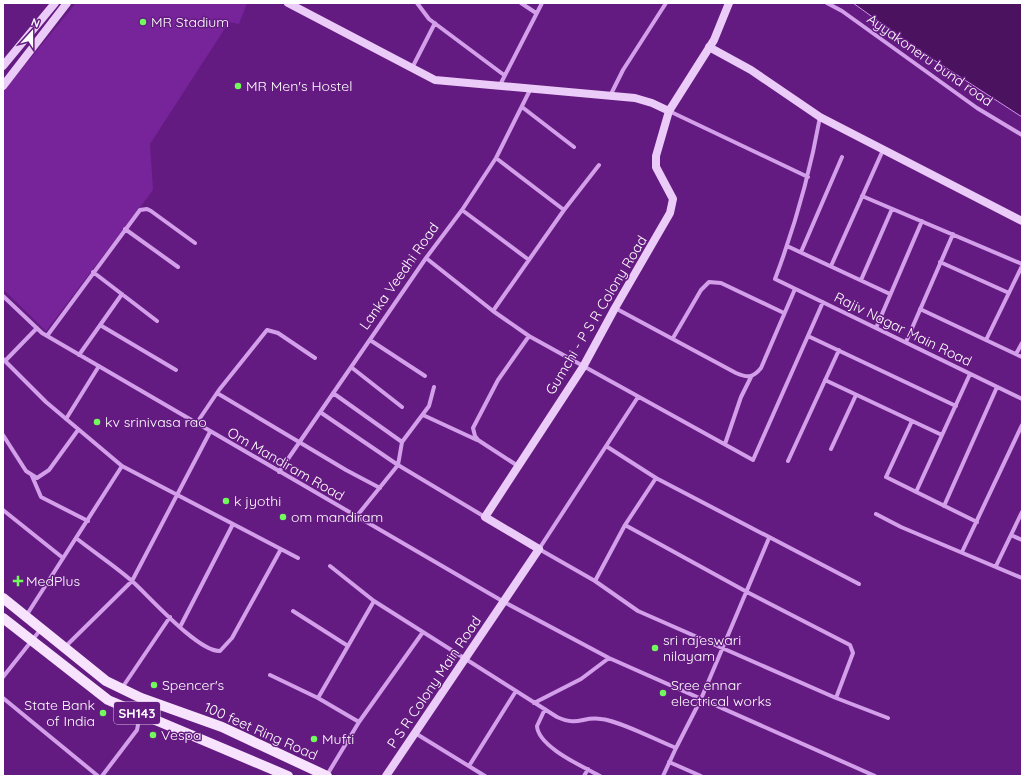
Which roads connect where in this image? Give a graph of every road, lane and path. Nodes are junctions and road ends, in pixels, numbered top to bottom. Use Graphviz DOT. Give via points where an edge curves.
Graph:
graph roads {
  1 [pos="55,3"];
  2 [pos="67,3"];
  3 [pos="417,3"];
  4 [pos="521,3"];
  5 [pos="542,3"];
  6 [pos="666,3"];
  7 [pos="729,3"];
  8 [pos="827,3"];
  9 [pos="291,4"];
  10 [pos="536,13"];
  11 [pos="435,23"];
  12 [pos="710,47"];
  13 [pos="3,66"];
  14 [pos="412,68"];
  15 [pos="504,75"];
  16 [pos="3,86"];
  17 [pos="500,86"];
  18 [pos="530,90"];
  19 [pos="610,96"];
  20 [pos="522,107"];
  21 [pos="669,111"];
  22 [pos="820,117"];
  23 [pos="1022,134"];
  24 [pos="574,147"];
  25 [pos="883,150"];
  26 [pos="842,157"];
  27 [pos="496,158"];
  28 [pos="599,165"];
  29 [pos="808,178"];
  30 [pos="862,196"];
  31 [pos="892,209"];
  32 [pos="462,210"];
  33 [pos="564,210"];
  34 [pos="922,221"];
  35 [pos="1022,221"];
  36 [pos="125,229"];
  37 [pos="953,234"];
  38 [pos="195,243"];
  39 [pos="787,246"];
  40 [pos="801,252"];
  41 [pos="426,258"];
  42 [pos="529,260"];
  43 [pos="940,262"];
  44 [pos="1022,265"];
  45 [pos="831,266"];
  46 [pos="178,267"];
  47 [pos="93,272"];
  48 [pos="861,280"];
  49 [pos="795,289"];
  50 [pos="1009,293"];
  51 [pos="122,294"];
  52 [pos="890,294"];
  53 [pos="3,296"];
  54 [pos="823,302"];
  55 [pos="615,308"];
  56 [pos="920,309"];
  57 [pos="493,311"];
  58 [pos="784,313"];
  59 [pos="157,321"];
  60 [pos="100,325"];
  61 [pos="37,328"];
  62 [pos="876,328"];
  63 [pos="47,336"];
  64 [pos="529,336"];
  65 [pos="808,336"];
  66 [pos="673,338"];
  67 [pos="370,340"];
  68 [pos="986,340"];
  69 [pos="906,342"];
  70 [pos="1022,342"];
  71 [pos="839,350"];
  72 [pos="1016,354"];
  73 [pos="79,355"];
  74 [pos="1022,357"];
  75 [pos="315,358"];
  76 [pos="4,360"];
  77 [pos="99,366"];
  78 [pos="583,367"];
  79 [pos="351,368"];
  80 [pos="176,370"];
  81 [pos="970,374"];
  82 [pos="425,376"];
  83 [pos="751,377"];
  84 [pos="825,380"];
  85 [pos="997,387"];
  86 [pos="434,388"];
  87 [pos="217,393"];
  88 [pos="333,393"];
  89 [pos="856,395"];
  90 [pos="638,397"];
  91 [pos="1022,399"];
  92 [pos="956,406"];
  93 [pos="402,408"];
  94 [pos="320,412"];
  95 [pos="423,415"];
  96 [pos="66,419"];
  97 [pos="912,421"];
  98 [pos="196,424"];
  99 [pos="1022,425"];
  100 [pos="78,430"];
  101 [pos="210,432"];
  102 [pos="3,435"];
  103 [pos="942,435"];
  104 [pos="478,440"];
  105 [pos="300,441"];
  106 [pos="402,442"];
  107 [pos="725,444"];
  108 [pos="606,446"];
  109 [pos="831,449"];
  110 [pos="788,461"];
  111 [pos="398,465"];
  112 [pos="122,466"];
  113 [pos="518,466"];
  114 [pos="279,472"];
  115 [pos="32,476"];
  116 [pos="656,478"];
  117 [pos="380,488"];
  118 [pos="916,492"];
  119 [pos="177,493"];
  120 [pos="944,506"];
  121 [pos="3,510"];
  122 [pos="1022,512"];
  123 [pos="876,514"];
  124 [pos="356,517"];
  125 [pos="485,517"];
  126 [pos="88,521"];
  127 [pos="977,522"];
  128 [pos="233,524"];
  129 [pos="624,525"];
  130 [pos="1011,534"];
  131 [pos="76,538"];
  132 [pos="769,538"];
  133 [pos="1022,540"];
  134 [pos="281,549"];
  135 [pos="539,549"];
  136 [pos="962,552"];
  137 [pos="63,558"];
  138 [pos="298,558"];
  139 [pos="330,566"];
  140 [pos="996,566"];
  141 [pos="1022,578"];
  142 [pos="132,581"];
  143 [pos="595,581"];
  144 [pos="859,584"];
  145 [pos="747,592"];
  146 [pos="3,598"];
  147 [pos="374,601"];
  148 [pos="504,602"];
  149 [pos="293,612"];
  150 [pos="25,617"];
  151 [pos="170,617"];
  152 [pos="3,618"];
  153 [pos="180,627"];
  154 [pos="41,630"];
  155 [pos="423,632"];
  156 [pos="32,641"];
  157 [pos="348,646"];
  158 [pos="65,647"];
  159 [pos="721,647"];
  160 [pos="609,658"];
  161 [pos="464,659"];
  162 [pos="270,675"];
  163 [pos="3,677"];
  164 [pos="122,688"];
  165 [pos="516,691"];
  166 [pos="3,698"];
  167 [pos="318,698"];
  168 [pos="836,698"];
  169 [pos="701,699"];
  170 [pos="534,703"];
  171 [pos="545,710"];
  172 [pos="140,714"];
  173 [pos="888,718"];
  174 [pos="359,722"];
  175 [pos="415,733"];
  176 [pos="676,748"];
  177 [pos="669,762"];
  178 [pos="469,766"];
  179 [pos="588,769"];
  180 [pos="98,776"];
  181 [pos="102,776"];
  182 [pos="288,776"];
  183 [pos="327,776"];
  184 [pos="386,776"];
  185 [pos="485,776"];
  186 [pos="584,776"];
  187 [pos="600,776"];
  188 [pos="663,776"];
  189 [pos="701,776"];
  190 [pos="875,776"];
  1 -- 13 [label="street"];
  2 -- 16 [label="street"];
  3 -- 11 [label="street"];
  4 -- 10 [label="street"];
  5 -- 10 [label="street"];
  6 -- 19 [label="street" via="623,70"];
  7 -- 12 [label="street, Gumchi - P S R Colony Road"];
  8 -- 23 [label="street, Ayyakoneru bund road" via="842,11 977,108"];
  9 -- 14 [label="street"];
  10 -- 15 [label="street"];
  11 -- 14 [label="street"];
  11 -- 15 [label="street"];
  12 -- 21 [label="street, Gumchi - P S R Colony Road"];
  12 -- 22 [label="street" via="751,70"];
  14 -- 17 [label="street" via="435,80"];
  15 -- 17 [label="street"];
  17 -- 18 [label="street"];
  18 -- 19 [label="street"];
  18 -- 20 [label="street, Lanka Veedhi Road"];
  19 -- 21 [label="street" via="635,98"];
  20 -- 24 [label="street"];
  20 -- 27 [label="street, Lanka Veedhi Road"];
  21 -- 29 [label="street"];
  21 -- 55 [label="street, Gumchi - P S R Colony Road" via="656,156 656,167 673,199 670,213"];
  22 -- 25 [label="street"];
  22 -- 29 [label="street"];
  25 -- 30 [label="street"];
  25 -- 35 [label="street"];
  26 -- 40 [label="street"];
  27 -- 32 [label="street, Lanka Veedhi Road"];
  27 -- 33 [label="street"];
  28 -- 33 [label="street"];
  29 -- 39 [label="street"];
  30 -- 31 [label="street"];
  30 -- 45 [label="street"];
  31 -- 34 [label="street"];
  31 -- 48 [label="street"];
  32 -- 41 [label="street, Lanka Veedhi Road"];
  32 -- 42 [label="street"];
  33 -- 42 [label="street"];
  34 -- 37 [label="street"];
  34 -- 52 [label="street"];
  36 -- 38 [label="street" via="140,210 147,209"];
  36 -- 46 [label="street"];
  36 -- 47 [label="street"];
  37 -- 43 [label="street"];
  37 -- 44 [label="street"];
  39 -- 40 [label="street"];
  39 -- 49 [label="street, Rajiv Nagar Main Road" via="775,279"];
  40 -- 45 [label="street"];
  41 -- 57 [label="street"];
  41 -- 67 [label="street, Lanka Veedhi Road"];
  42 -- 57 [label="street"];
  43 -- 50 [label="street"];
  43 -- 56 [label="street"];
  44 -- 50 [label="street"];
  45 -- 48 [label="street"];
  47 -- 51 [label="street"];
  47 -- 63 [label="street"];
  48 -- 52 [label="street"];
  49 -- 54 [label="street, Rajiv Nagar Main Road"];
  49 -- 58 [label="street"];
  50 -- 68 [label="street"];
  51 -- 59 [label="street"];
  51 -- 60 [label="street"];
  52 -- 62 [label="street"];
  53 -- 61 [label="street, Om Mandiram Road"];
  54 -- 62 [label="street, Rajiv Nagar Main Road"];
  54 -- 65 [label="street"];
  55 -- 66 [label="street"];
  55 -- 78 [label="street, Gumchi - P S R Colony Road"];
  56 -- 68 [label="street"];
  56 -- 69 [label="street"];
  57 -- 64 [label="street"];
  58 -- 66 [label="street" via="721,283 709,282 701,290"];
  58 -- 83 [label="street" via="761,368"];
  60 -- 73 [label="street"];
  60 -- 80 [label="street"];
  61 -- 63 [label="street, Om Mandiram Road"];
  61 -- 76 [label="street"];
  62 -- 69 [label="street, Rajiv Nagar Main Road"];
  63 -- 73 [label="street, Om Mandiram Road"];
  64 -- 78 [label="street"];
  64 -- 104 [label="street" via="498,380 474,424 473,432"];
  65 -- 71 [label="street"];
  65 -- 107 [label="street" via="752,460"];
  66 -- 83 [label="street" via="736,373"];
  67 -- 79 [label="street, Lanka Veedhi Road"];
  67 -- 82 [label="street"];
  68 -- 72 [label="street"];
  69 -- 81 [label="street, Rajiv Nagar Main Road"];
  70 -- 72 [label="street"];
  71 -- 84 [label="street"];
  71 -- 92 [label="street"];
  72 -- 74 [label="street"];
  73 -- 77 [label="street, Om Mandiram Road"];
  75 -- 87 [label="street" via="278,333 267,330"];
  76 -- 96 [label="street"];
  77 -- 96 [label="street"];
  77 -- 98 [label="street, Om Mandiram Road"];
  78 -- 90 [label="street"];
  78 -- 113 [label="street, Gumchi - P S R Colony Road"];
  79 -- 88 [label="street, Lanka Veedhi Road"];
  79 -- 93 [label="street"];
  81 -- 85 [label="street, Rajiv Nagar Main Road"];
  81 -- 92 [label="street"];
  83 -- 107 [label="street" via="741,397"];
  84 -- 89 [label="street"];
  84 -- 110 [label="street"];
  85 -- 91 [label="street, Rajiv Nagar Main Road"];
  85 -- 120 [label="street"];
  86 -- 95 [label="street" via="429,406"];
  87 -- 98 [label="street"];
  87 -- 105 [label="street"];
  88 -- 94 [label="street, Lanka Veedhi Road"];
  88 -- 106 [label="street"];
  89 -- 97 [label="street"];
  89 -- 109 [label="street"];
  90 -- 107 [label="street"];
  90 -- 108 [label="street"];
  92 -- 103 [label="street"];
  94 -- 105 [label="street, Lanka Veedhi Road"];
  94 -- 111 [label="street"];
  95 -- 104 [label="street"];
  95 -- 106 [label="street"];
  96 -- 100 [label="street"];
  97 -- 103 [label="street"];
  97 -- 118 [label="street" via="886,477"];
  98 -- 101 [label="street, Om Mandiram Road"];
  99 -- 127 [label="street"];
  100 -- 112 [label="street"];
  100 -- 115 [label="street" via="49,470 37,478"];
  101 -- 114 [label="street, Om Mandiram Road"];
  101 -- 119 [label="street"];
  102 -- 115 [label="street"];
  103 -- 118 [label="street"];
  104 -- 113 [label="street"];
  105 -- 114 [label="street, Lanka Veedhi Road"];
  105 -- 117 [label="street"];
  106 -- 111 [label="street"];
  108 -- 116 [label="street"];
  108 -- 135 [label="street"];
  111 -- 117 [label="street"];
  111 -- 125 [label="street"];
  112 -- 119 [label="street"];
  112 -- 126 [label="street"];
  113 -- 125 [label="street, Gumchi - P S R Colony Road"];
  114 -- 124 [label="street, Om Mandiram Road"];
  115 -- 126 [label="street" via="41,497"];
  116 -- 129 [label="street"];
  116 -- 132 [label="street"];
  117 -- 124 [label="street"];
  118 -- 120 [label="street"];
  119 -- 128 [label="street"];
  119 -- 142 [label="street"];
  120 -- 127 [label="street"];
  121 -- 137 [label="street"];
  122 -- 130 [label="street"];
  123 -- 136 [label="street"];
  124 -- 148 [label="street, Om Mandiram Road"];
  125 -- 135 [label="street"];
  126 -- 131 [label="street"];
  127 -- 136 [label="street"];
  128 -- 134 [label="street"];
  128 -- 153 [label="street"];
  129 -- 143 [label="street"];
  129 -- 145 [label="street"];
  130 -- 133 [label="street"];
  130 -- 140 [label="street"];
  131 -- 137 [label="street"];
  131 -- 142 [label="street"];
  132 -- 144 [label="street"];
  132 -- 145 [label="street"];
  134 -- 138 [label="street"];
  134 -- 153 [label="street" via="226,646 220,651 208,649"];
  135 -- 143 [label="street"];
  135 -- 148 [label="street"];
  136 -- 140 [label="street"];
  137 -- 150 [label="street"];
  139 -- 147 [label="street"];
  140 -- 141 [label="street"];
  142 -- 151 [label="street"];
  142 -- 158 [label="street"];
  143 -- 159 [label="street" via="638,611"];
  145 -- 159 [label="street"];
  145 -- 168 [label="street" via="850,645 853,653"];
  146 -- 150 [label="main road, 100 feet Ring Road / SH143"];
  147 -- 155 [label="street"];
  147 -- 157 [label="street"];
  148 -- 160 [label="street, Om Mandiram Road"];
  148 -- 161 [label="street, P S R Colony Main Road"];
  149 -- 157 [label="street"];
  150 -- 154 [label="main road, 100 feet Ring Road / SH143"];
  151 -- 153 [label="street"];
  151 -- 164 [label="street"];
  152 -- 156 [label="main road, SH143"];
  154 -- 156 [label="street"];
  154 -- 158 [label="main road, 100 feet Ring Road / SH143"];
  155 -- 161 [label="street"];
  155 -- 174 [label="street"];
  156 -- 163 [label="street"];
  156 -- 172 [label="main road, SH143" via="108,700"];
  157 -- 167 [label="street"];
  158 -- 164 [label="main road, 100 feet Ring Road / SH143" via="106,681"];
  159 -- 168 [label="street"];
  159 -- 169 [label="street"];
  160 -- 169 [label="street, Om Mandiram Road"];
  160 -- 170 [label="street" via="581,679"];
  161 -- 165 [label="street"];
  161 -- 175 [label="street, P S R Colony Main Road"];
  162 -- 167 [label="street"];
  164 -- 183 [label="main road, 100 feet Ring Road / SH143" via="141,698 222,728"];
  165 -- 170 [label="street"];
  165 -- 178 [label="street"];
  166 -- 180 [label="street"];
  167 -- 174 [label="street"];
  168 -- 173 [label="street"];
  169 -- 176 [label="street"];
  169 -- 190 [label="street, Om Mandiram Road"];
  170 -- 171 [label="street"];
  171 -- 176 [label="street" via="572,723 593,718 608,720"];
  171 -- 179 [label="street" via="537,726 540,735 562,756"];
  172 -- 181 [label="street" via="136,730"];
  172 -- 182 [label="main road, SH143"];
  174 -- 183 [label="street"];
  175 -- 178 [label="street"];
  175 -- 184 [label="street, P S R Colony Main Road"];
  176 -- 177 [label="street"];
  177 -- 188 [label="street"];
  177 -- 189 [label="street"];
  178 -- 185 [label="street"];
  179 -- 186 [label="street"];
  179 -- 187 [label="street"];
}
